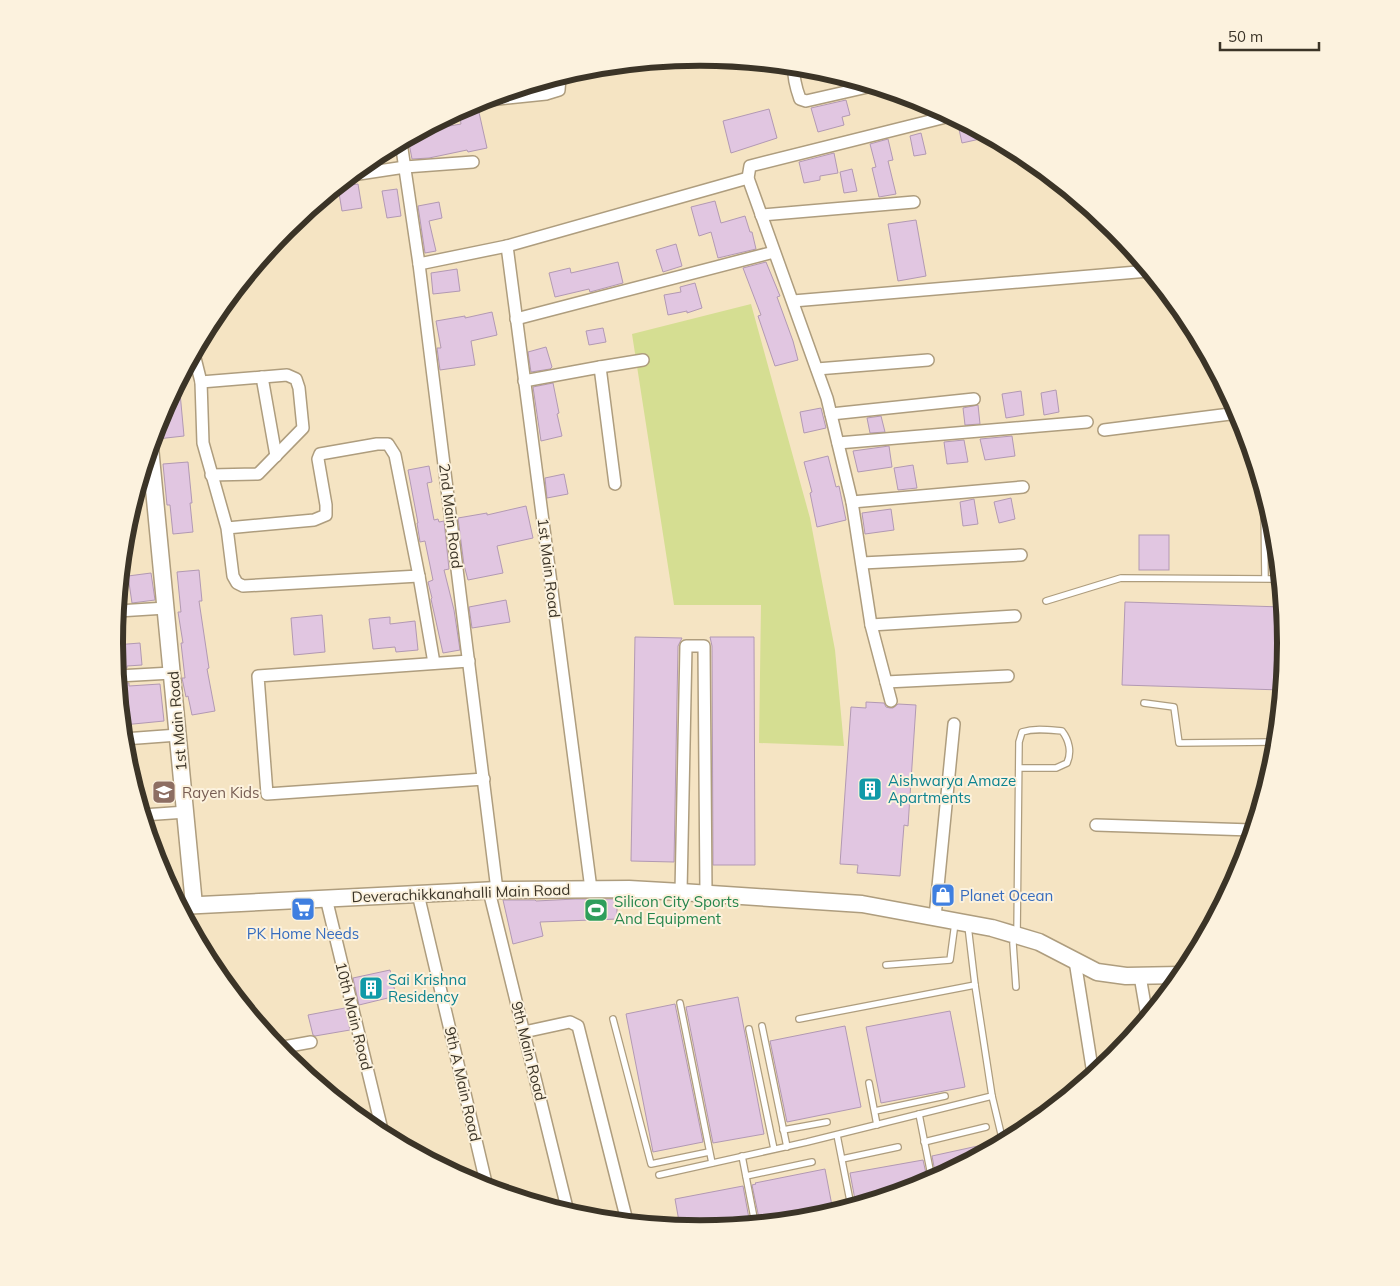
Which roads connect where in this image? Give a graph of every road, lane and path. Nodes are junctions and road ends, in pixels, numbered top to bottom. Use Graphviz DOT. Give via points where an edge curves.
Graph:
graph roads {
  1 [pos="793,74"];
  2 [pos="559,84"];
  3 [pos="859,89"];
  4 [pos="514,97"];
  5 [pos="939,119"];
  6 [pos="402,150"];
  7 [pos="474,162"];
  8 [pos="405,167"];
  9 [pos="367,172"];
  10 [pos="748,178"];
  11 [pos="914,202"];
  12 [pos="761,214"];
  13 [pos="507,246"];
  14 [pos="774,252"];
  15 [pos="419,264"];
  16 [pos="1141,272"];
  17 [pos="793,301"];
  18 [pos="516,319"];
  19 [pos="643,360"];
  20 [pos="928,360"];
  21 [pos="196,363"];
  22 [pos="600,367"];
  23 [pos="817,369"];
  24 [pos="262,377"];
  25 [pos="524,381"];
  26 [pos="201,382"];
  27 [pos="974,399"];
  28 [pos="831,414"];
  29 [pos="1229,414"];
  30 [pos="1087,422"];
  31 [pos="1104,430"];
  32 [pos="838,442"];
  33 [pos="276,456"];
  34 [pos="152,465"];
  35 [pos="211,475"];
  36 [pos="615,484"];
  37 [pos="1023,487"];
  38 [pos="852,502"];
  39 [pos="1264,523"];
  40 [pos="227,528"];
  41 [pos="1021,555"];
  42 [pos="862,563"];
  43 [pos="419,576"];
  44 [pos="1265,578"];
  45 [pos="1273,579"];
  46 [pos="1046,601"];
  47 [pos="166,608"];
  48 [pos="124,611"];
  49 [pos="1015,616"];
  50 [pos="871,625"];
  51 [pos="469,661"];
  52 [pos="434,663"];
  53 [pos="172,673"];
  54 [pos="124,676"];
  55 [pos="1008,676"];
  56 [pos="886,682"];
  57 [pos="892,701"];
  58 [pos="1144,703"];
  59 [pos="954,724"];
  60 [pos="178,735"];
  61 [pos="131,738"];
  62 [pos="1268,742"];
  63 [pos="1019,768"];
  64 [pos="484,779"];
  65 [pos="186,812"];
  66 [pos="150,815"];
  67 [pos="1096,825"];
  68 [pos="1245,830"];
  69 [pos="591,889"];
  70 [pos="493,890"];
  71 [pos="681,892"];
  72 [pos="706,893"];
  73 [pos="418,894"];
  74 [pos="326,898"];
  75 [pos="187,905"];
  76 [pos="935,917"];
  77 [pos="962,922"];
  78 [pos="1017,936"];
  79 [pos="1075,961"];
  80 [pos="886,965"];
  81 [pos="1171,975"];
  82 [pos="1140,976"];
  83 [pos="975,985"];
  84 [pos="1016,987"];
  85 [pos="680,1003"];
  86 [pos="1146,1009"];
  87 [pos="613,1019"];
  88 [pos="799,1019"];
  89 [pos="762,1026"];
  90 [pos="749,1029"];
  91 [pos="524,1032"];
  92 [pos="311,1042"];
  93 [pos="288,1046"];
  94 [pos="1092,1066"];
  95 [pos="869,1083"];
  96 [pos="945,1096"];
  97 [pos="992,1096"];
  98 [pos="875,1111"];
  99 [pos="919,1114"];
  100 [pos="827,1122"];
  101 [pos="380,1123"];
  102 [pos="877,1124"];
  103 [pos="986,1127"];
  104 [pos="784,1130"];
  105 [pos="837,1134"];
  106 [pos="1001,1134"];
  107 [pos="924,1142"];
  108 [pos="787,1147"];
  109 [pos="898,1147"];
  110 [pos="774,1150"];
  111 [pos="709,1152"];
  112 [pos="742,1156"];
  113 [pos="842,1159"];
  114 [pos="812,1162"];
  115 [pos="712,1163"];
  116 [pos="930,1172"];
  117 [pos="659,1174"];
  118 [pos="746,1176"];
  119 [pos="485,1178"];
  120 [pos="850,1200"];
  121 [pos="566,1204"];
  122 [pos="626,1215"];
  123 [pos="754,1217"];
  1 -- 3 [label="street" via="800,99 806,101"];
  2 -- 4 [label="street" via="559,90 546,94"];
  5 -- 10 [label="street" via="750,166"];
  6 -- 8 [label="street, 2nd Main Road"];
  7 -- 8 [label="street"];
  8 -- 9 [label="street"];
  8 -- 15 [label="street, 2nd Main Road"];
  10 -- 12 [label="street"];
  10 -- 13 [label="street"];
  11 -- 12 [label="street"];
  12 -- 14 [label="street"];
  13 -- 15 [label="street"];
  13 -- 18 [label="street, 1st Main Road"];
  14 -- 17 [label="street"];
  14 -- 18 [label="street"];
  15 -- 51 [label="street, 2nd Main Road"];
  16 -- 17 [label="street"];
  17 -- 23 [label="street"];
  18 -- 25 [label="street, 1st Main Road"];
  19 -- 22 [label="street"];
  20 -- 23 [label="street"];
  21 -- 26 [label="street"];
  22 -- 25 [label="street"];
  22 -- 36 [label="street"];
  23 -- 28 [label="street"];
  24 -- 26 [label="street"];
  24 -- 33 [label="street"];
  24 -- 33 [label="street" via="287,375 296,379 299,388 303,428"];
  25 -- 69 [label="street, 1st Main Road"];
  26 -- 35 [label="street" via="203,444"];
  27 -- 28 [label="street"];
  28 -- 32 [label="street"];
  29 -- 31 [label="street"];
  30 -- 32 [label="street"];
  32 -- 38 [label="street"];
  33 -- 35 [label="street" via="258,474"];
  34 -- 47 [label="street, 1st Main Road"];
  35 -- 40 [label="street"];
  37 -- 38 [label="street"];
  38 -- 42 [label="street"];
  39 -- 44 [label="lane"];
  40 -- 43 [label="street" via="233,576 242,586"];
  40 -- 43 [label="street" via="314,520 326,515 318,460 320,454 388,444 395,455"];
  41 -- 42 [label="street"];
  42 -- 50 [label="street"];
  43 -- 52 [label="street"];
  44 -- 45 [label="lane"];
  44 -- 46 [label="lane" via="1121,578"];
  47 -- 48 [label="street"];
  47 -- 53 [label="street, 1st Main Road"];
  49 -- 50 [label="street"];
  50 -- 56 [label="street"];
  51 -- 52 [label="street"];
  51 -- 64 [label="street, 2nd Main Road"];
  52 -- 64 [label="street" via="258,676 267,794"];
  53 -- 54 [label="street"];
  53 -- 60 [label="street, 1st Main Road"];
  55 -- 56 [label="street"];
  56 -- 57 [label="street"];
  58 -- 62 [label="lane" via="1174,707 1179,744"];
  59 -- 76 [label="street"];
  60 -- 61 [label="street"];
  60 -- 65 [label="street, 1st Main Road"];
  63 -- 63 [label="lane" via="1022,732 1036,729 1062,731 1067,737 1070,756 1067,763 1056,768"];
  63 -- 78 [label="lane"];
  64 -- 70 [label="street, 2nd Main Road"];
  65 -- 66 [label="street"];
  65 -- 75 [label="street, 1st Main Road"];
  67 -- 68 [label="street"];
  69 -- 70 [label="street, Deverachikkanahalli Main Road"];
  69 -- 71 [label="street, Deverachikkanahalli Main Road"];
  70 -- 73 [label="street, Deverachikkanahalli Main Road"];
  70 -- 91 [label="street, 9th Main Road"];
  71 -- 72 [label="street, Deverachikkanahalli Main Road"];
  71 -- 72 [label="street" via="686,646 704,646"];
  72 -- 76 [label="street, Deverachikkanahalli Main Road" via="862,904"];
  73 -- 74 [label="street, Deverachikkanahalli Main Road"];
  73 -- 119 [label="street, 9th A Main Road"];
  74 -- 75 [label="street, Deverachikkanahalli Main Road"];
  74 -- 101 [label="street, 10th Main Road"];
  76 -- 77 [label="street, Deverachikkanahalli Main Road"];
  77 -- 78 [label="street, Deverachikkanahalli Main Road"];
  77 -- 80 [label="lane" via="950,960"];
  77 -- 83 [label="lane"];
  78 -- 79 [label="street, Deverachikkanahalli Main Road" via="1039,942"];
  78 -- 84 [label="lane" via="1013,943"];
  79 -- 82 [label="street, Deverachikkanahalli Main Road" via="1097,972"];
  79 -- 94 [label="street"];
  81 -- 82 [label="street, Deverachikkanahalli Main Road"];
  82 -- 86 [label="street"];
  83 -- 88 [label="lane"];
  83 -- 97 [label="lane"];
  85 -- 111 [label="lane"];
  87 -- 111 [label="lane" via="651,1164"];
  89 -- 104 [label="lane"];
  90 -- 110 [label="lane"];
  91 -- 121 [label="street, 9th Main Road"];
  91 -- 122 [label="street" via="570,1022 578,1026"];
  92 -- 93 [label="street"];
  95 -- 98 [label="lane"];
  96 -- 98 [label="lane"];
  97 -- 99 [label="lane"];
  97 -- 106 [label="lane"];
  98 -- 102 [label="lane"];
  99 -- 102 [label="lane"];
  99 -- 107 [label="lane"];
  100 -- 104 [label="lane"];
  102 -- 105 [label="lane"];
  103 -- 107 [label="lane"];
  104 -- 108 [label="lane"];
  105 -- 108 [label="lane"];
  105 -- 113 [label="lane"];
  107 -- 116 [label="lane"];
  108 -- 110 [label="lane"];
  109 -- 113 [label="lane"];
  110 -- 112 [label="lane"];
  111 -- 115 [label="lane"];
  112 -- 115 [label="lane"];
  112 -- 118 [label="lane"];
  113 -- 120 [label="lane"];
  114 -- 118 [label="lane"];
  115 -- 117 [label="lane"];
  118 -- 123 [label="lane"];
}
